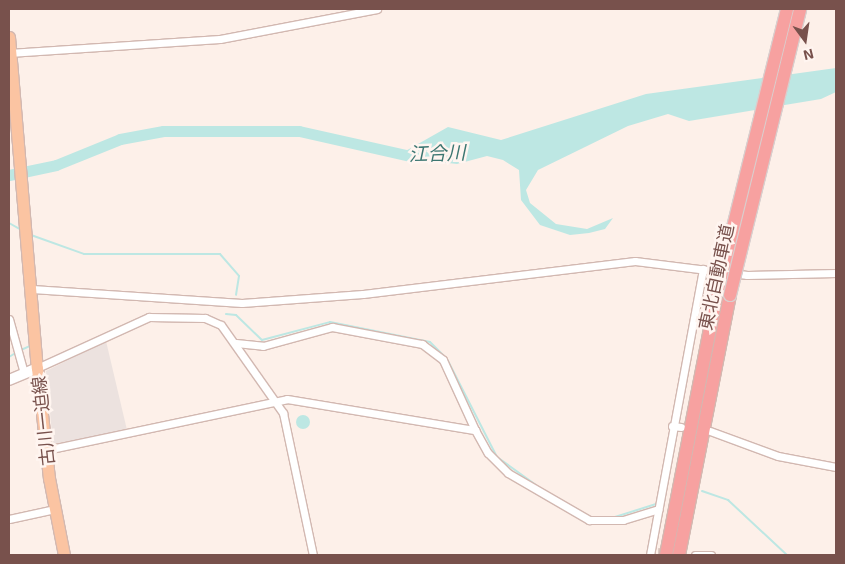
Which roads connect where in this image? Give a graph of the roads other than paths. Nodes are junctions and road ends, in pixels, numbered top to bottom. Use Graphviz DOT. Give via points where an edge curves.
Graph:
graph roads {
  1 [pos="377,9"];
  2 [pos="787,9"];
  3 [pos="800,9"];
  4 [pos="9,37"];
  5 [pos="9,55"];
  6 [pos="703,269"];
  7 [pos="836,273"];
  8 [pos="32,288"];
  9 [pos="723,294"];
  10 [pos="9,319"];
  11 [pos="236,343"];
  12 [pos="37,368"];
  13 [pos="24,373"];
  14 [pos="9,380"];
  15 [pos="276,400"];
  16 [pos="672,426"];
  17 [pos="681,428"];
  18 [pos="475,430"];
  19 [pos="710,432"];
  20 [pos="46,450"];
  21 [pos="836,467"];
  22 [pos="55,509"];
  23 [pos="658,509"];
  24 [pos="9,519"];
  25 [pos="656,553"];
  26 [pos="64,555"];
  27 [pos="313,555"];
  28 [pos="688,555"];
  29 [pos="711,555"];
  1 -- 5 [label="street" via="220,39"];
  2 -- 9 [label="highway, 東北自動車道, bridge"];
  3 -- 9 [label="highway, 東北自動車道, bridge"];
  4 -- 5 [label="main road"];
  5 -- 8 [label="main road, 古川一迫線"];
  6 -- 7 [label="street" via="747,275"];
  6 -- 8 [label="street" via="635,261 268,302"];
  6 -- 16 [label="street"];
  8 -- 12 [label="main road, 古川一迫線"];
  9 -- 25 [label="highway, 東北自動車道"];
  9 -- 28 [label="highway, 東北自動車道"];
  10 -- 13 [label="street"];
  11 -- 12 [label="street" via="215,321 158,315 131,323"];
  11 -- 15 [label="street"];
  11 -- 18 [label="street" via="264,346 332,327 422,344 443,360"];
  12 -- 13 [label="street"];
  12 -- 20 [label="main road, 古川一迫線"];
  13 -- 14 [label="street"];
  15 -- 18 [label="street" via="295,400"];
  15 -- 20 [label="street"];
  15 -- 27 [label="street" via="283,413"];
  16 -- 17 [label="street"];
  16 -- 23 [label="street"];
  18 -- 23 [label="street" via="488,453 508,473 580,518 612,521"];
  19 -- 21 [label="street" via="778,456"];
  20 -- 22 [label="main road, 古川一迫線"];
  22 -- 24 [label="street"];
  22 -- 26 [label="main road, 古川一迫線"];
  23 -- 25 [label="street"];
  28 -- 29 [label="street"];
}
